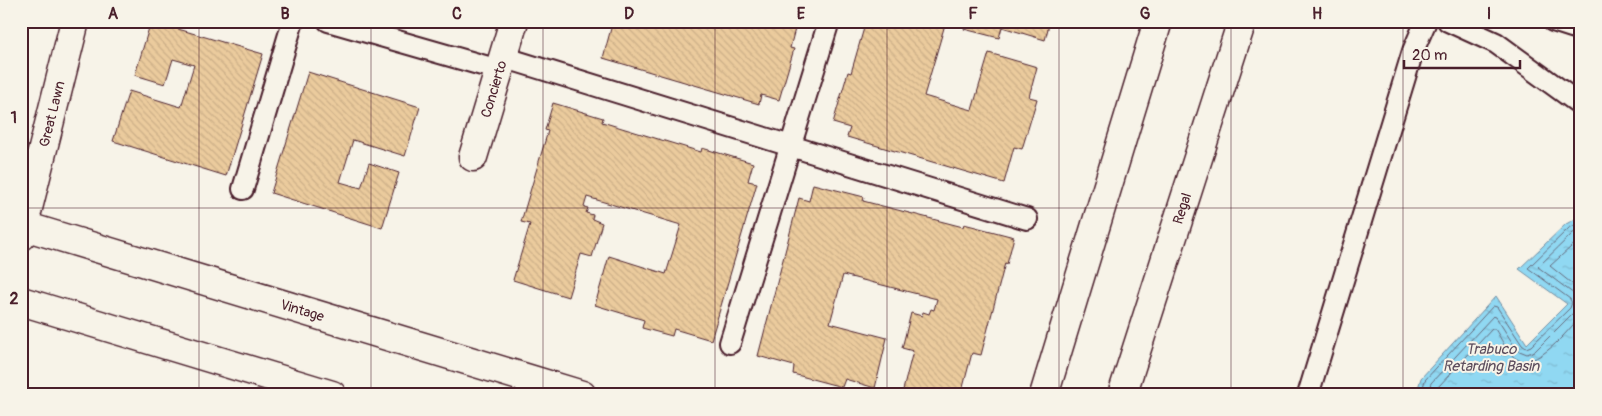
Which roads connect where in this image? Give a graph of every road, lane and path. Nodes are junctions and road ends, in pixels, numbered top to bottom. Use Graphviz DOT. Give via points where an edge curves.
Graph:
graph roads {
  1 [pos="75,21"];
  2 [pos="293,21"];
  3 [pos="328,21"];
  4 [pos="514,21"];
  5 [pos="829,21"];
  6 [pos="1158,21"];
  7 [pos="1242,21"];
  8 [pos="1426,21"];
  9 [pos="1448,21"];
  10 [pos="1553,21"];
  11 [pos="1581,30"];
  12 [pos="501,63"];
  13 [pos="1581,105"];
  14 [pos="791,146"];
  15 [pos="473,157"];
  16 [pos="243,189"];
  17 [pos="1027,219"];
  18 [pos="22,229"];
  19 [pos="21,301"];
  20 [pos="730,342"];
  21 [pos="332,395"];
  22 [pos="582,395"];
  23 [pos="1044,395"];
  24 [pos="1122,395"];
  25 [pos="1308,395"];
  1 -- 18 [label="street, Great Lawn"];
  2 -- 16 [label="lane"];
  3 -- 12 [label="lane"];
  4 -- 12 [label="street, Concierto"];
  5 -- 14 [label="lane"];
  6 -- 23 [label="street"];
  7 -- 24 [label="street, Regal"];
  8 -- 25 [label="lane" via="1412,51"];
  9 -- 13 [label="lane" via="1496,43"];
  10 -- 11 [label="lane"];
  12 -- 14 [label="lane"];
  12 -- 15 [label="street, Concierto"];
  14 -- 17 [label="lane"];
  14 -- 20 [label="lane"];
  18 -- 22 [label="street, Vintage"];
  19 -- 21 [label="street"];
}
